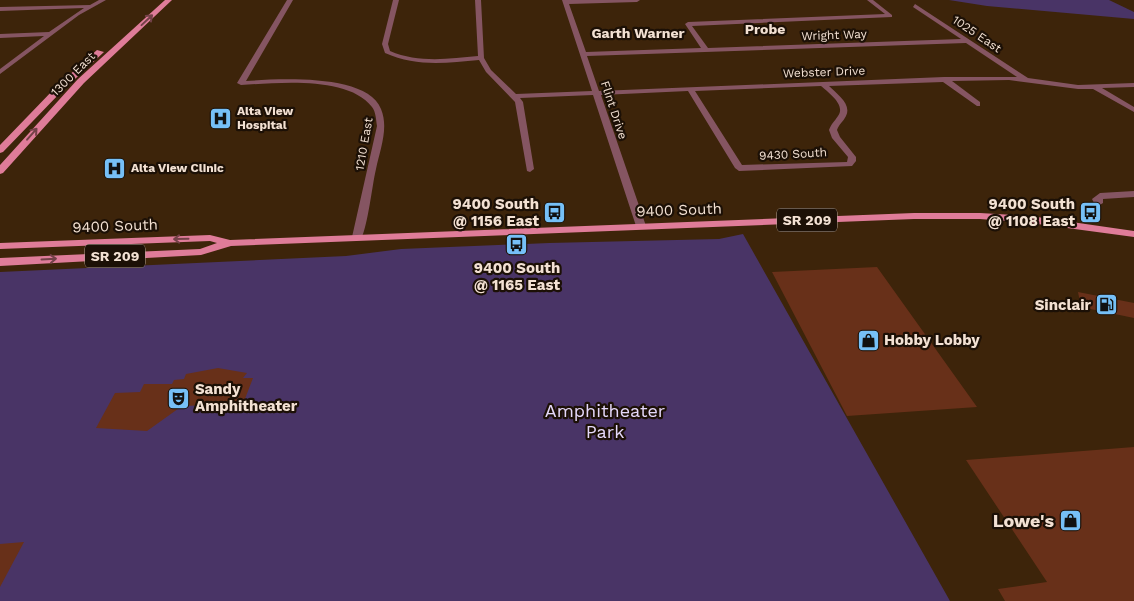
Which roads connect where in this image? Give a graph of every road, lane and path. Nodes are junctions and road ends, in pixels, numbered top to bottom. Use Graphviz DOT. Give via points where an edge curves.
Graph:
graph roads {
  1 [pos="103,0"];
  2 [pos="157,0"];
  3 [pos="169,0"];
  4 [pos="290,0"];
  5 [pos="396,0"];
  6 [pos="478,0"];
  7 [pos="636,0"];
  8 [pos="870,0"];
  9 [pos="566,1"];
  10 [pos="92,6"];
  11 [pos="916,6"];
  12 [pos="0,9"];
  13 [pos="50,34"];
  14 [pos="0,36"];
  15 [pos="966,41"];
  16 [pos="706,50"];
  17 [pos="583,54"];
  18 [pos="481,58"];
  19 [pos="0,72"];
  20 [pos="944,79"];
  21 [pos="1026,80"];
  22 [pos="823,84"];
  23 [pos="1134,86"];
  24 [pos="1094,87"];
  25 [pos="690,89"];
  26 [pos="596,92"];
  27 [pos="515,96"];
  28 [pos="977,104"];
  29 [pos="1134,110"];
  30 [pos="0,150"];
  31 [pos="530,168"];
  32 [pos="0,171"];
  33 [pos="1134,194"];
  34 [pos="1098,202"];
  35 [pos="641,226"];
  36 [pos="1132,235"];
  37 [pos="357,238"];
  38 [pos="230,243"];
  39 [pos="0,246"];
  40 [pos="0,262"];
  1 -- 10 [label="street"];
  2 -- 30 [label="main road, 1300 East" via="58,90"];
  32 -- 3 [label="main road, 1300 East, one-way" via="81,81"];
  4 -- 37 [label="street, 1210 East" via="241,82 334,84 360,92 377,106 381,126"];
  5 -- 18 [label="street" via="385,48 393,55 422,61"];
  6 -- 18 [label="street"];
  7 -- 9 [label="street"];
  8 -- 16 [label="street" via="890,16 688,24"];
  9 -- 17 [label="street, Flint Drive"];
  10 -- 12 [label="street"];
  10 -- 13 [label="street"];
  11 -- 15 [label="street, 1025 East"];
  13 -- 14 [label="street"];
  13 -- 19 [label="street"];
  15 -- 16 [label="street, Wright Way"];
  15 -- 21 [label="street, 1025 East"];
  16 -- 17 [label="street, Wright Way"];
  17 -- 26 [label="street, Flint Drive"];
  18 -- 27 [label="street" via="488,71"];
  20 -- 21 [label="street, Webster Drive"];
  20 -- 22 [label="street, Webster Drive"];
  20 -- 28 [label="street"];
  21 -- 24 [label="street, Webster Drive"];
  22 -- 25 [label="street, Webster Drive"];
  22 -- 25 [label="street, 9430 South" via="843,105 844,113 833,130 852,158 849,164 739,168"];
  23 -- 24 [label="street, Webster Drive"];
  24 -- 29 [label="street"];
  25 -- 26 [label="street, Webster Drive"];
  26 -- 27 [label="street, Webster Drive"];
  26 -- 35 [label="street, Flint Drive"];
  27 -- 31 [label="street" via="521,110"];
  33 -- 34 [label="street" via="1100,196"];
  35 -- 36 [label="main road, 9400 South / SR 209" via="956,215 1046,221"];
  35 -- 37 [label="main road, 9400 South / SR 209"];
  37 -- 38 [label="main road, 9400 South / SR 209"];
  38 -- 39 [label="main road, 9400 South / SR 209, one-way" via="210,238"];
  40 -- 38 [label="main road, 9400 South / SR 209, one-way" via="201,252"];
}
